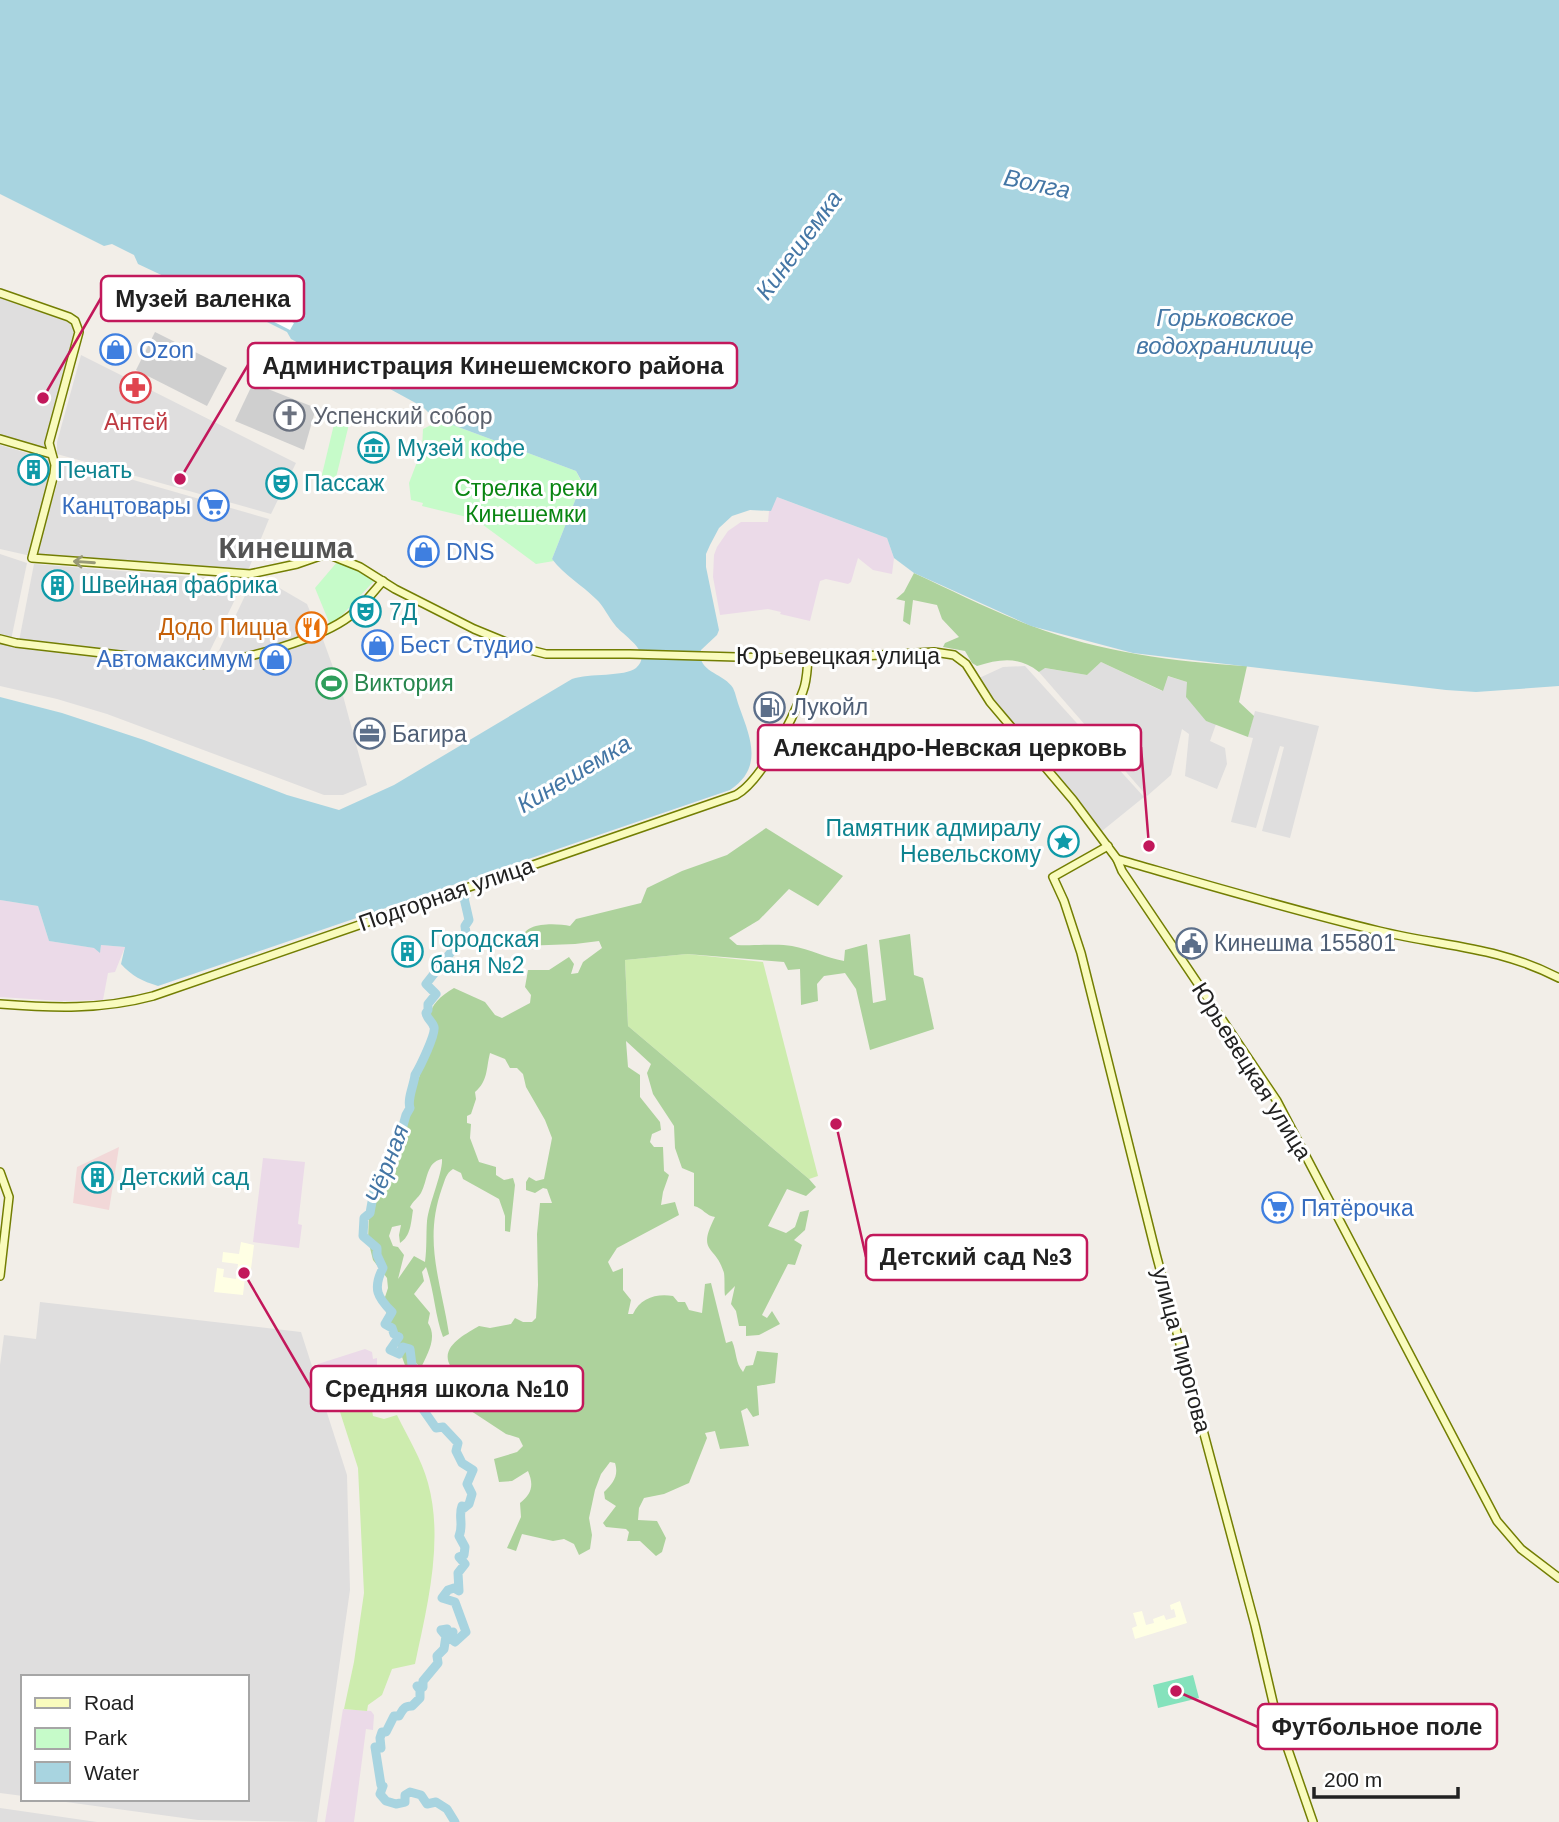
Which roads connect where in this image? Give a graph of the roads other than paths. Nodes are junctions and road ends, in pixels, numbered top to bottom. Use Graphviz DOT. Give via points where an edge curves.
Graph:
graph roads {
  1 [pos="0,293"];
  2 [pos="0,439"];
  3 [pos="51,454"];
  4 [pos="383,580"];
  5 [pos="0,639"];
  6 [pos="808,659"];
  7 [pos="1108,846"];
  8 [pos="1117,859"];
  9 [pos="1559,978"];
  10 [pos="0,1004"];
  11 [pos="0,1172"];
  12 [pos="0,1276"];
  13 [pos="1559,1578"];
  14 [pos="1313,1822"];
  1 -- 3 [label="street" via="72,318 77,324 79,336 51,438"];
  2 -- 3 [label="street"];
  4 -- 3 [label="street, Юрьевецкая улица, one-way" via="342,559 323,555 250,574 32,558 54,474"];
  4 -- 5 [label="street" via="350,616 322,632 206,666"];
  4 -- 6 [label="street, Юрьевецкая улица" via="474,629 531,651"];
  6 -- 7 [label="street, Юрьевецкая улица" via="934,652 960,659"];
  6 -- 10 [label="street, Подгорная улица" via="804,691 787,726 755,779 736,795 142,999 91,1008"];
  7 -- 8 [label="street, Юрьевецкая улица"];
  7 -- 14 [label="street, улица Пирогова" via="1053,877 1081,953 1276,1715"];
  8 -- 9 [label="street" via="1381,932 1501,954"];
  8 -- 13 [label="street, Юрьевецкая улица" via="1280,1108 1500,1527"];
  11 -- 12 [label="street" via="9,1197"];
}
